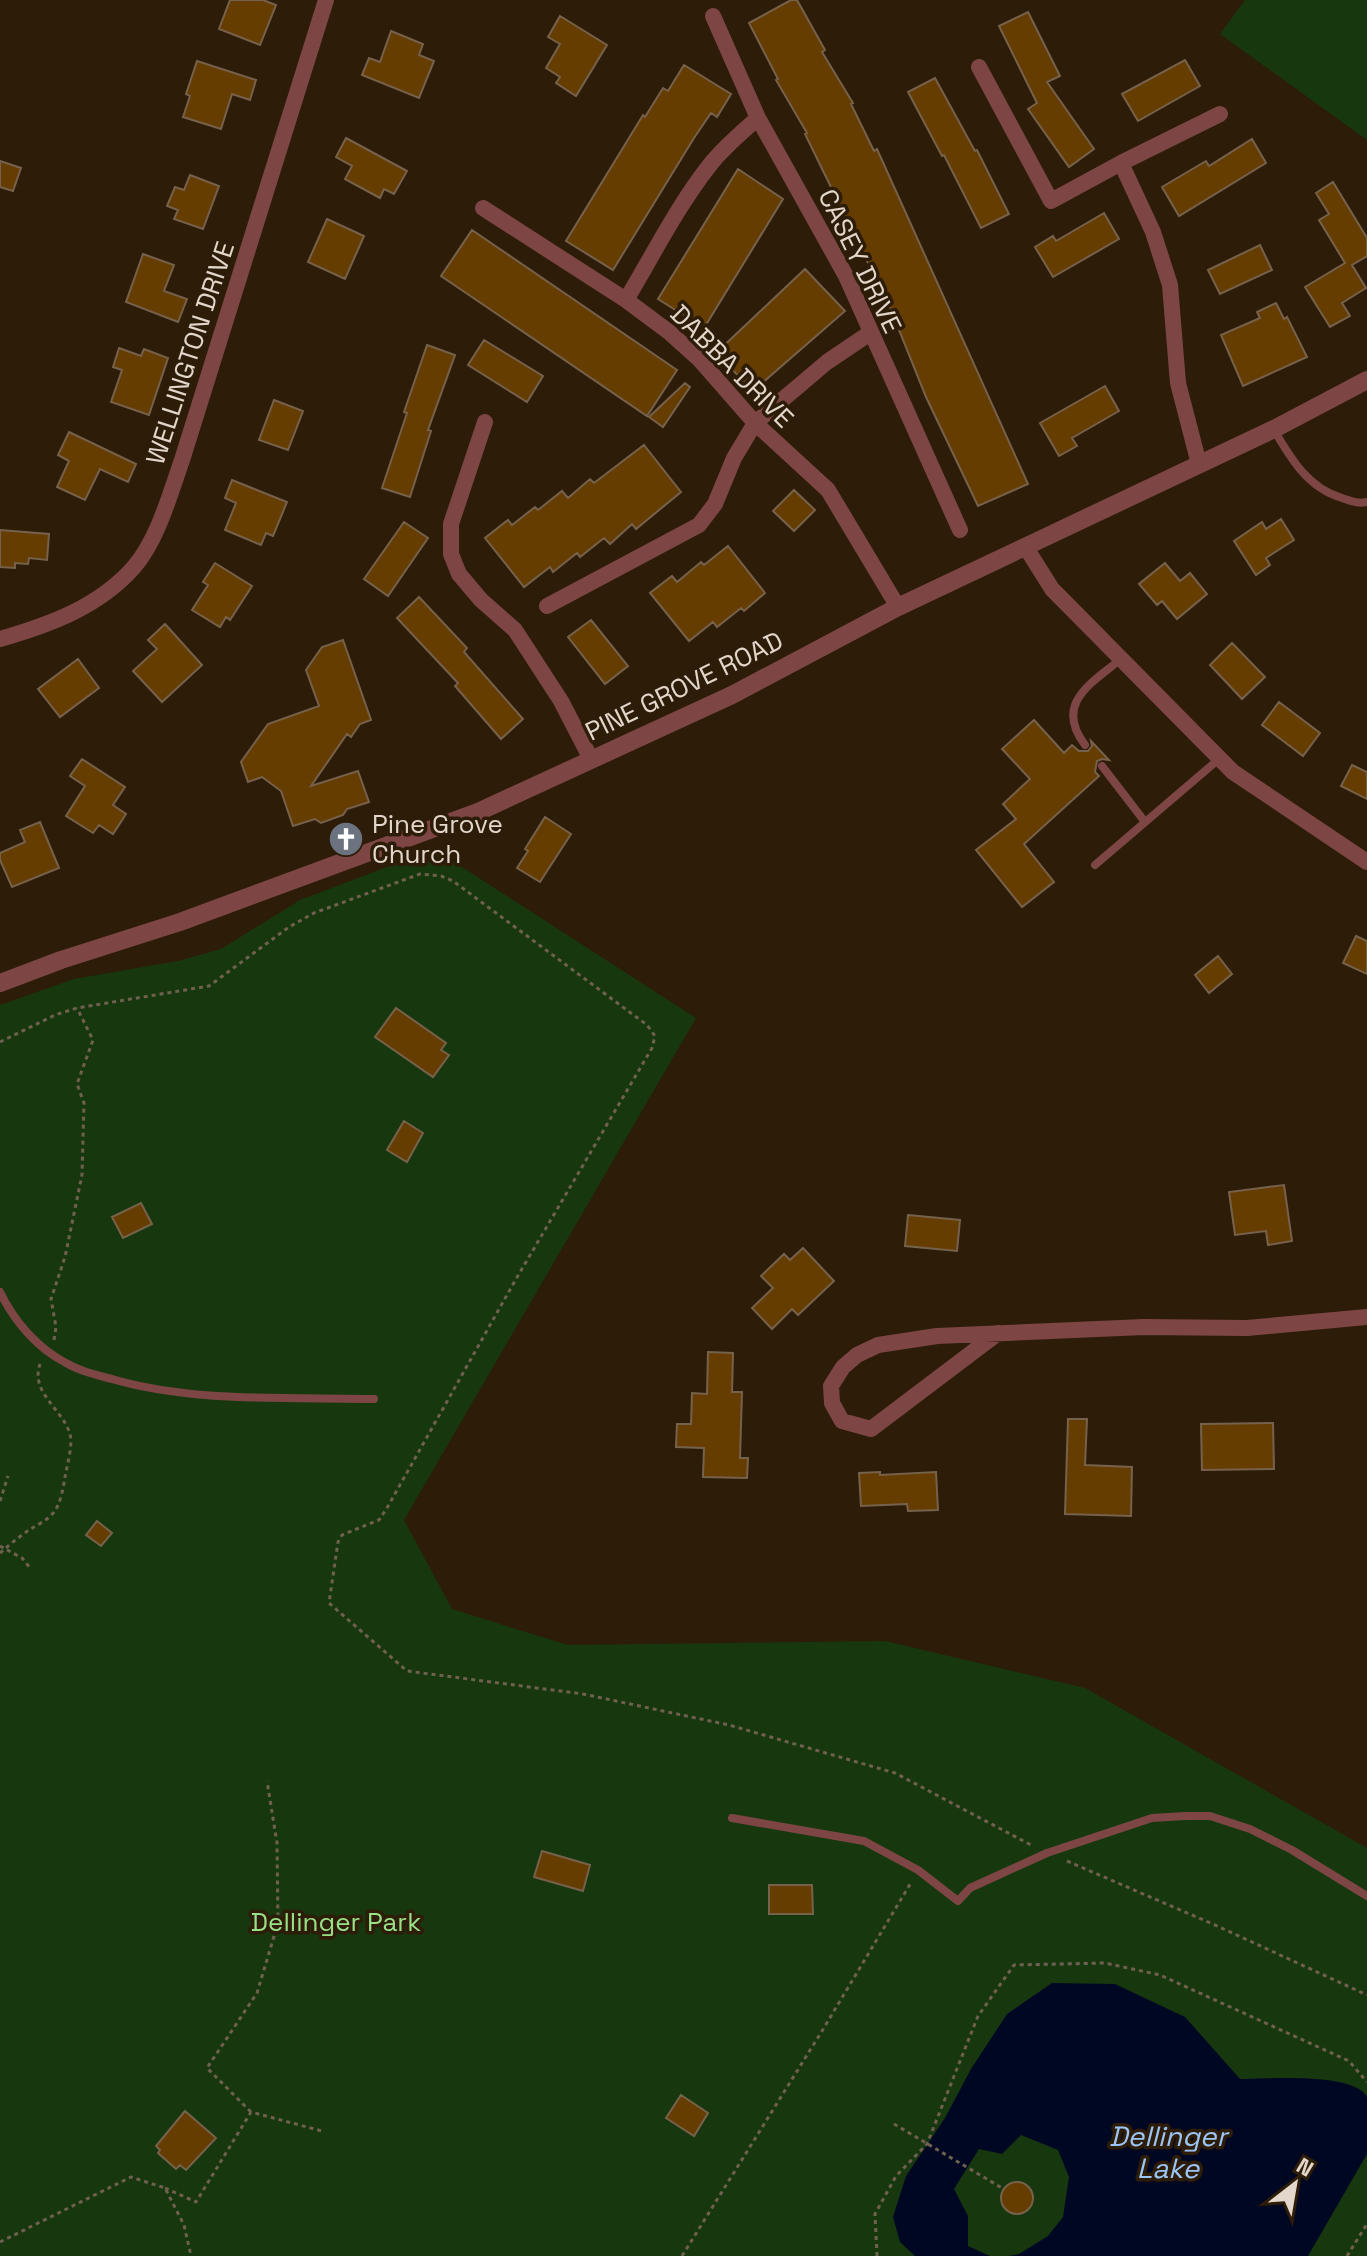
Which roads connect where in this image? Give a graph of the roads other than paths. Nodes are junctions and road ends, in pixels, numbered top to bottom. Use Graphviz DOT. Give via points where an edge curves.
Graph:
graph roads {
  1 [pos="326,0"];
  2 [pos="713,16"];
  3 [pos="979,67"];
  4 [pos="1220,114"];
  5 [pos="758,118"];
  6 [pos="1121,163"];
  7 [pos="483,208"];
  8 [pos="626,300"];
  9 [pos="870,333"];
  10 [pos="1367,380"];
  11 [pos="485,422"];
  12 [pos="755,423"];
  13 [pos="1274,429"];
  14 [pos="1199,464"];
  15 [pos="1367,502"];
  16 [pos="960,530"];
  17 [pos="1025,546"];
  18 [pos="547,606"];
  19 [pos="898,607"];
  20 [pos="0,639"];
  21 [pos="1121,659"];
  22 [pos="1085,745"];
  23 [pos="1220,758"];
  24 [pos="591,759"];
  25 [pos="1102,766"];
  26 [pos="1145,822"];
  27 [pos="1367,862"];
  28 [pos="1095,865"];
  29 [pos="0,983"];
  30 [pos="0,1292"];
  31 [pos="1367,1317"];
  32 [pos="998,1333"];
  33 [pos="374,1399"];
  34 [pos="732,1818"];
  35 [pos="1367,1896"];
  1 -- 20 [label="street, WELLINGTON DRIVE" via="187,445 152,537 135,566 97,600 51,624"];
  2 -- 5 [label="street, CASEY DRIVE"];
  3 -- 6 [label="street" via="1051,201"];
  4 -- 6 [label="street"];
  5 -- 8 [label="street" via="709,166"];
  5 -- 9 [label="street, CASEY DRIVE" via="846,276"];
  6 -- 14 [label="street" via="1170,285 1178,383"];
  7 -- 8 [label="street, DABBA DRIVE"];
  8 -- 12 [label="street, DABBA DRIVE" via="699,359"];
  9 -- 12 [label="street"];
  9 -- 16 [label="street, CASEY DRIVE"];
  10 -- 13 [label="street, PINE GROVE ROAD"];
  11 -- 24 [label="street" via="451,524 451,554 459,574 515,630"];
  12 -- 18 [label="street" via="699,525"];
  12 -- 19 [label="street, DABBA DRIVE" via="828,490"];
  13 -- 14 [label="street, PINE GROVE ROAD"];
  13 -- 15 [label="lane" via="1295,466 1326,494"];
  14 -- 17 [label="street, PINE GROVE ROAD"];
  17 -- 19 [label="street, PINE GROVE ROAD"];
  17 -- 21 [label="street" via="1052,589"];
  19 -- 24 [label="street, PINE GROVE ROAD" via="732,695"];
  21 -- 22 [label="lane" via="1083,691 1073,709 1071,720"];
  21 -- 23 [label="street"];
  23 -- 26 [label="lane"];
  23 -- 27 [label="street"];
  24 -- 29 [label="street, PINE GROVE ROAD" via="478,812"];
  25 -- 26 [label="lane"];
  26 -- 28 [label="lane"];
  30 -- 33 [label="lane" via="23,1328 47,1351 86,1372 144,1388 202,1395"];
  31 -- 32 [label="street" via="1247,1328"];
  32 -- 32 [label="street" via="878,1345 843,1367 831,1386 832,1403 842,1421 871,1429"];
  34 -- 35 [label="lane" via="864,1841 918,1870 958,1901 970,1888 1047,1853 1152,1818 1210,1816 1292,1850"];
}
